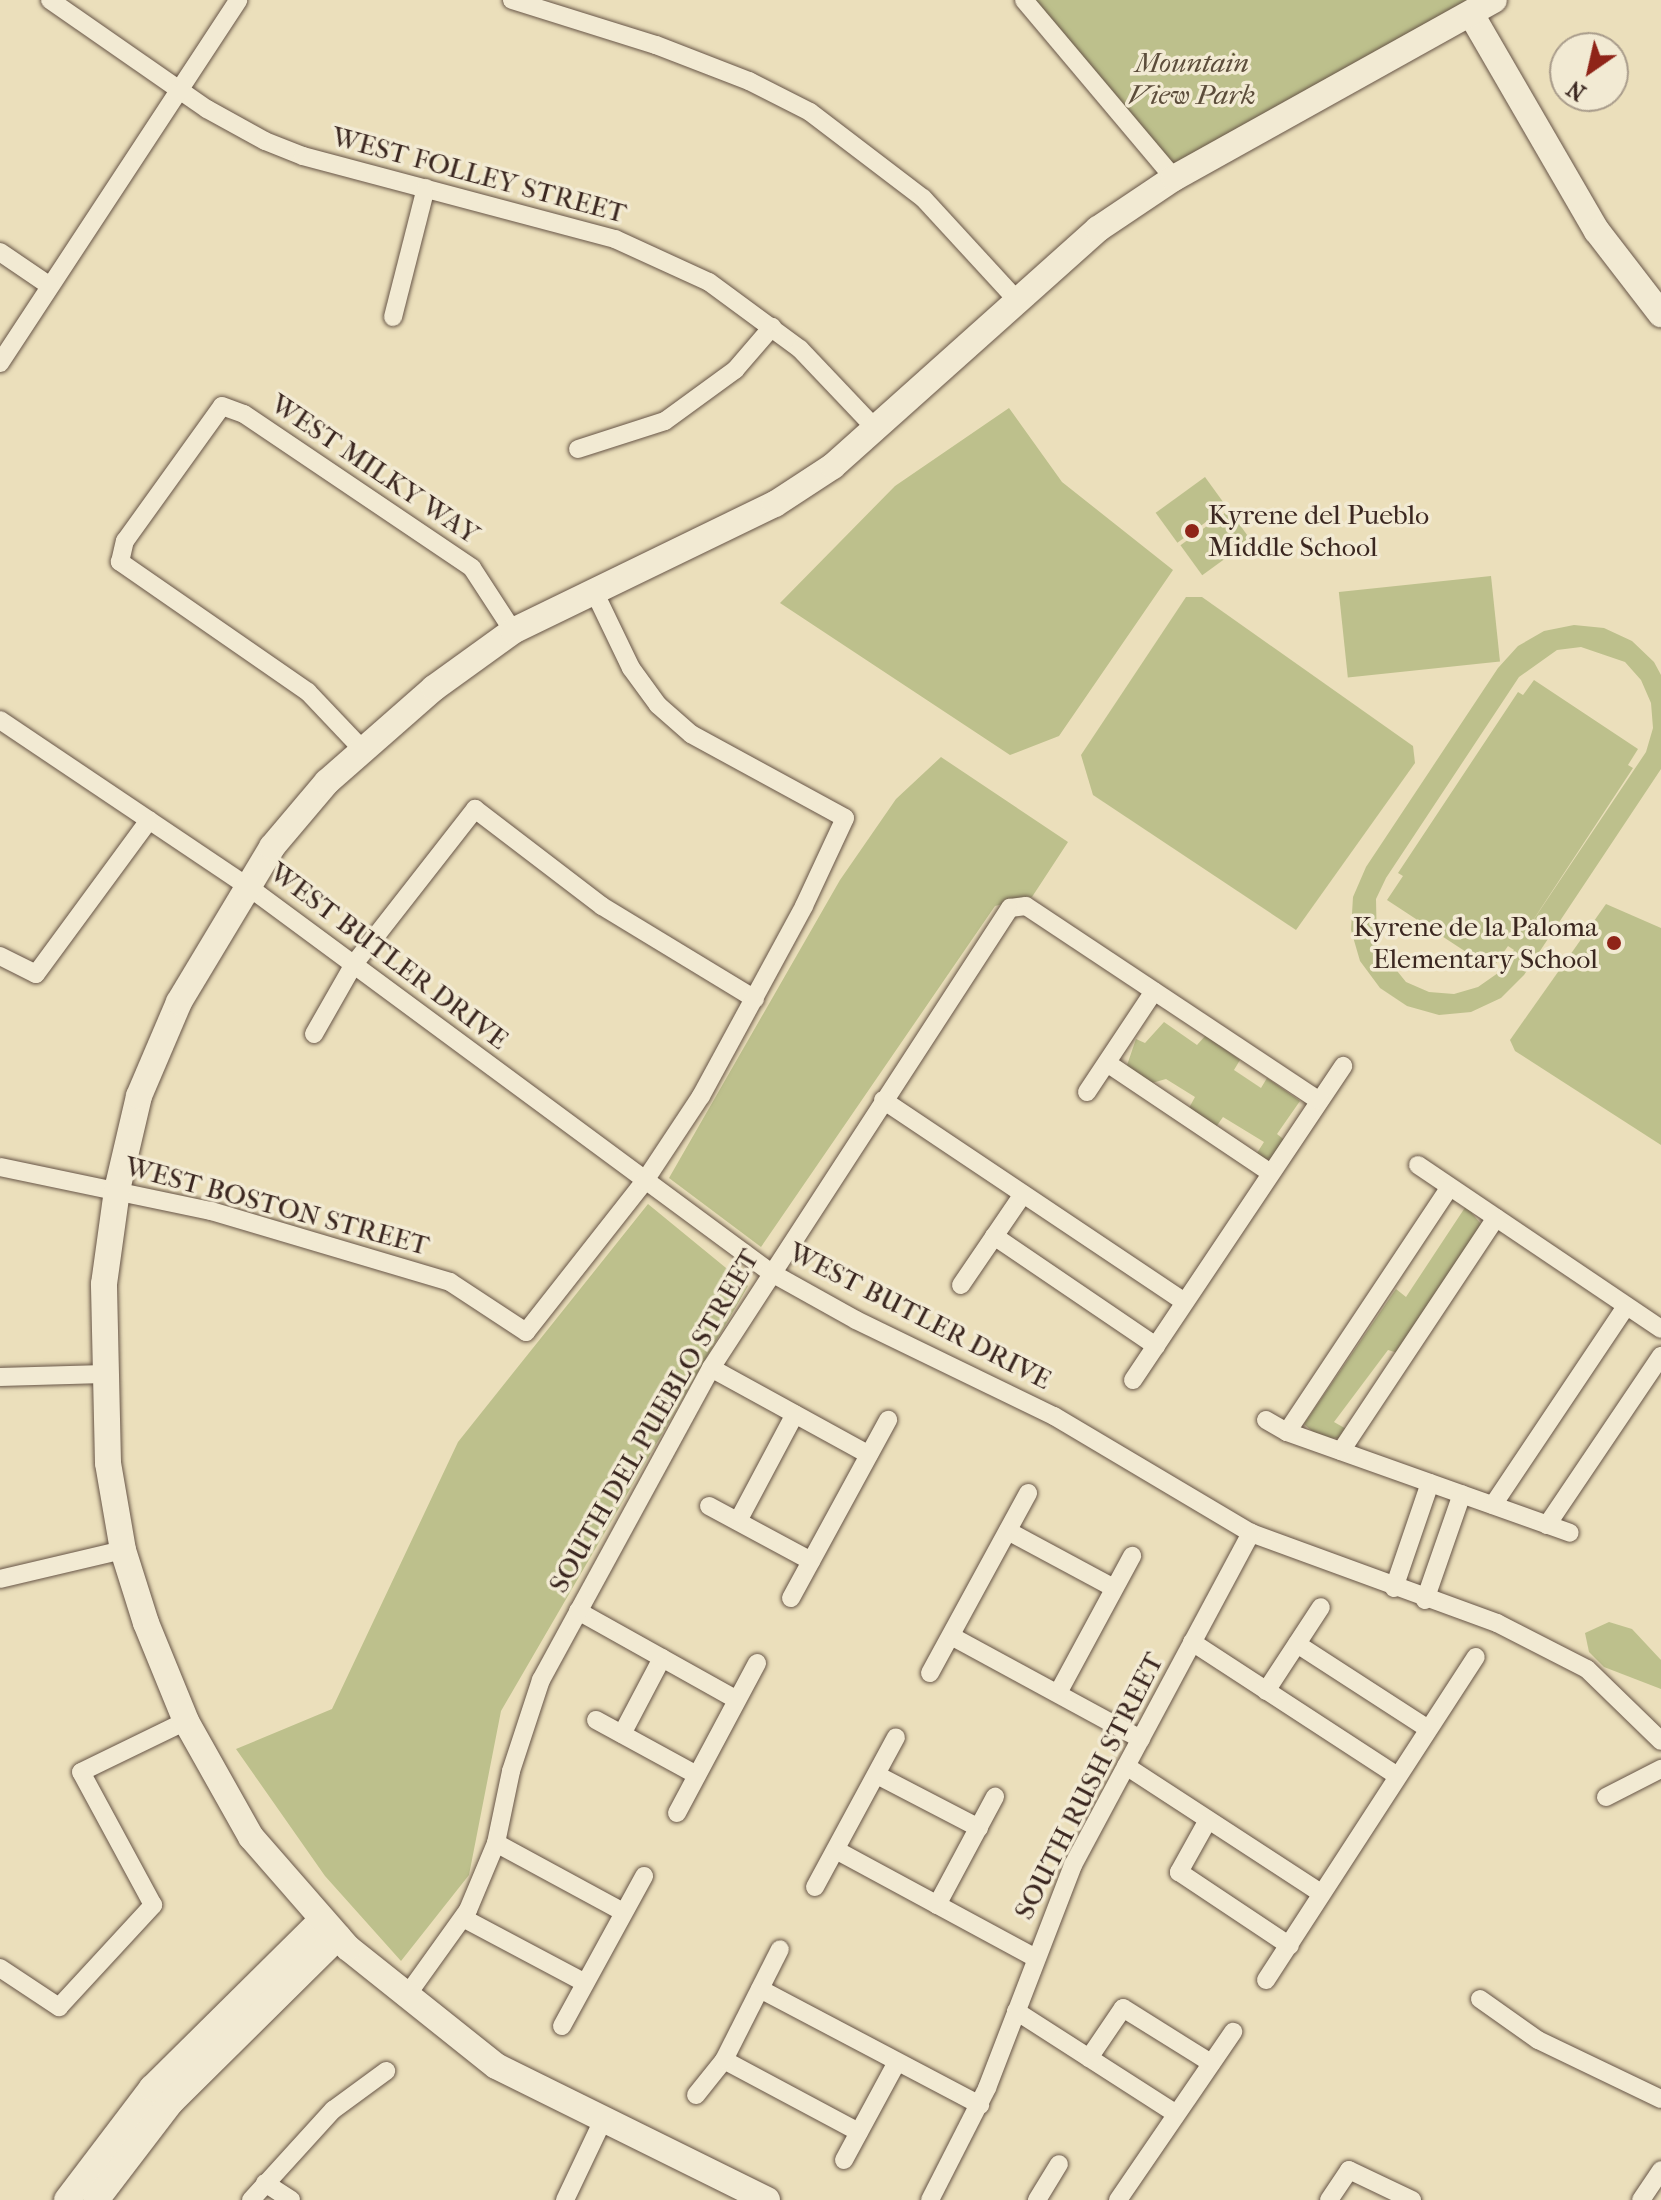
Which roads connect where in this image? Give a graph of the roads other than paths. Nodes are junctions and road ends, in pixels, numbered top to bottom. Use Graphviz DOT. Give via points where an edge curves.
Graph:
graph roads {
  1 [pos="50,0"];
  2 [pos="238,0"];
  3 [pos="512,0"];
  4 [pos="1024,0"];
  5 [pos="1494,0"];
  6 [pos="1471,14"];
  7 [pos="178,90"];
  8 [pos="1174,178"];
  9 [pos="426,188"];
  10 [pos="0,252"];
  11 [pos="50,286"];
  12 [pos="1016,299"];
  13 [pos="1661,314"];
  14 [pos="393,317"];
  15 [pos="772,327"];
  16 [pos="0,363"];
  17 [pos="875,428"];
  18 [pos="578,449"];
  19 [pos="594,591"];
  20 [pos="513,631"];
  21 [pos="0,720"];
  22 [pos="362,749"];
  23 [pos="149,820"];
  24 [pos="246,885"];
  25 [pos="0,956"];
  26 [pos="354,964"];
  27 [pos="1154,991"];
  28 [pos="755,999"];
  29 [pos="314,1034"];
  30 [pos="1107,1063"];
  31 [pos="1343,1066"];
  32 [pos="1087,1092"];
  33 [pos="883,1100"];
  34 [pos="1319,1101"];
  35 [pos="1418,1165"];
  36 [pos="0,1167"];
  37 [pos="1271,1173"];
  38 [pos="644,1182"];
  39 [pos="1450,1187"];
  40 [pos="117,1190"];
  41 [pos="1023,1194"];
  42 [pos="1496,1218"];
  43 [pos="994,1236"];
  44 [pos="770,1272"];
  45 [pos="961,1285"];
  46 [pos="1185,1302"];
  47 [pos="1626,1306"];
  48 [pos="1661,1329"];
  49 [pos="1156,1346"];
  50 [pos="1661,1356"];
  51 [pos="711,1368"];
  52 [pos="104,1374"];
  53 [pos="0,1377"];
  54 [pos="1133,1380"];
  55 [pos="795,1414"];
  56 [pos="888,1420"];
  57 [pos="1266,1420"];
  58 [pos="1287,1432"];
  59 [pos="1341,1451"];
  60 [pos="869,1455"];
  61 [pos="1446,1489"];
  62 [pos="1028,1493"];
  63 [pos="1493,1505"];
  64 [pos="709,1506"];
  65 [pos="738,1521"];
  66 [pos="1547,1525"];
  67 [pos="1008,1531"];
  68 [pos="1251,1533"];
  69 [pos="1570,1533"];
  70 [pos="123,1550"];
  71 [pos="1132,1556"];
  72 [pos="811,1561"];
  73 [pos="0,1579"];
  74 [pos="1114,1588"];
  75 [pos="1394,1588"];
  76 [pos="791,1598"];
  77 [pos="1425,1600"];
  78 [pos="1321,1607"];
  79 [pos="578,1611"];
  80 [pos="951,1636"];
  81 [pos="1192,1642"];
  82 [pos="1297,1644"];
  83 [pos="1476,1657"];
  84 [pos="662,1658"];
  85 [pos="757,1663"];
  86 [pos="930,1673"];
  87 [pos="1266,1691"];
  88 [pos="1058,1693"];
  89 [pos="737,1700"];
  90 [pos="596,1720"];
  91 [pos="186,1721"];
  92 [pos="1427,1728"];
  93 [pos="622,1734"];
  94 [pos="896,1737"];
  95 [pos="1141,1739"];
  96 [pos="1661,1741"];
  97 [pos="1126,1766"];
  98 [pos="1661,1769"];
  99 [pos="697,1775"];
  100 [pos="877,1775"];
  101 [pos="1396,1775"];
  102 [pos="995,1797"];
  103 [pos="1606,1797"];
  104 [pos="677,1813"];
  105 [pos="1208,1820"];
  106 [pos="979,1828"];
  107 [pos="496,1843"];
  108 [pos="836,1850"];
  109 [pos="644,1876"];
  110 [pos="815,1887"];
  111 [pos="1319,1892"];
  112 [pos="937,1905"];
  113 [pos="623,1912"];
  114 [pos="463,1918"];
  115 [pos="330,1929"];
  116 [pos="1290,1946"];
  117 [pos="780,1949"];
  118 [pos="1036,1958"];
  119 [pos="0,1968"];
  120 [pos="1266,1980"];
  121 [pos="585,1983"];
  122 [pos="760,1989"];
  123 [pos="405,1998"];
  124 [pos="1480,1999"];
  125 [pos="1016,2011"];
  126 [pos="562,2026"];
  127 [pos="1233,2032"];
  128 [pos="1089,2058"];
  129 [pos="724,2060"];
  130 [pos="897,2062"];
  131 [pos="1211,2063"];
  132 [pos="386,2071"];
  133 [pos="696,2095"];
  134 [pos="1661,2099"];
  135 [pos="980,2105"];
  136 [pos="1175,2113"];
  137 [pos="602,2122"];
  138 [pos="859,2132"];
  139 [pos="844,2160"];
  140 [pos="1059,2164"];
  141 [pos="1661,2170"];
  142 [pos="265,2183"];
  143 [pos="93,2190"];
  144 [pos="1043,2198"];
  145 [pos="67,2200"];
  146 [pos="251,2200"];
  147 [pos="291,2200"];
  148 [pos="565,2200"];
  149 [pos="767,2200"];
  150 [pos="930,2200"];
  151 [pos="1118,2200"];
  152 [pos="1329,2200"];
  153 [pos="1412,2200"];
  154 [pos="1641,2200"];
  1 -- 7 [label="street, WEST FOLLEY STREET"];
  2 -- 7 [label="street"];
  3 -- 12 [label="street" via="656,45 749,81 810,112 923,198"];
  4 -- 8 [label="street"];
  5 -- 6 [label="street"];
  6 -- 8 [label="street"];
  6 -- 13 [label="street" via="1597,231"];
  7 -- 9 [label="street, WEST FOLLEY STREET" via="265,141"];
  7 -- 11 [label="street"];
  8 -- 12 [label="street" via="1098,229"];
  9 -- 14 [label="street"];
  9 -- 15 [label="street, WEST FOLLEY STREET" via="615,239 709,282"];
  10 -- 11 [label="street"];
  11 -- 16 [label="street"];
  12 -- 17 [label="street"];
  15 -- 17 [label="street, WEST FOLLEY STREET"];
  15 -- 18 [label="street" via="735,370 665,421"];
  17 -- 19 [label="street" via="833,466 775,504"];
  19 -- 20 [label="street"];
  19 -- 28 [label="street" via="631,668 658,705 691,734 845,818"];
  20 -- 22 [label="street"];
  20 -- 22 [label="street, WEST MILKY WAY" via="472,568 244,414 222,406 125,541 120,562 308,692"];
  21 -- 23 [label="street, WEST BUTLER DRIVE"];
  22 -- 24 [label="street" via="317,793"];
  23 -- 24 [label="street, WEST BUTLER DRIVE"];
  23 -- 25 [label="street" via="36,974"];
  24 -- 26 [label="street, WEST BUTLER DRIVE"];
  24 -- 40 [label="street" via="173,1015 139,1096"];
  26 -- 28 [label="street" via="475,809 625,922"];
  26 -- 29 [label="street"];
  26 -- 38 [label="street, WEST BUTLER DRIVE"];
  27 -- 30 [label="street"];
  27 -- 33 [label="street, SOUTH DEL PUEBLO STREET" via="1018,905 1005,913"];
  27 -- 34 [label="street"];
  28 -- 38 [label="street" via="701,1096"];
  30 -- 32 [label="street"];
  30 -- 37 [label="street"];
  31 -- 34 [label="street"];
  33 -- 41 [label="street"];
  33 -- 44 [label="street, SOUTH DEL PUEBLO STREET"];
  34 -- 37 [label="street"];
  35 -- 39 [label="street"];
  36 -- 40 [label="street, WEST BOSTON STREET"];
  37 -- 46 [label="street"];
  38 -- 40 [label="street, WEST BOSTON STREET" via="526,1332 450,1282 211,1211"];
  38 -- 44 [label="street, WEST BUTLER DRIVE"];
  39 -- 42 [label="street"];
  39 -- 58 [label="street"];
  40 -- 52 [label="street" via="104,1284"];
  41 -- 43 [label="street"];
  41 -- 46 [label="street"];
  42 -- 47 [label="street"];
  42 -- 59 [label="street"];
  43 -- 45 [label="street"];
  43 -- 49 [label="street"];
  44 -- 51 [label="street, SOUTH DEL PUEBLO STREET"];
  44 -- 68 [label="street, WEST BUTLER DRIVE" via="1054,1416"];
  46 -- 49 [label="street"];
  47 -- 48 [label="street"];
  47 -- 63 [label="street"];
  49 -- 54 [label="street"];
  50 -- 66 [label="street"];
  51 -- 55 [label="street"];
  51 -- 79 [label="street, SOUTH DEL PUEBLO STREET"];
  52 -- 53 [label="street"];
  52 -- 70 [label="street" via="108,1463"];
  55 -- 60 [label="street"];
  55 -- 65 [label="street"];
  56 -- 60 [label="street"];
  57 -- 58 [label="street"];
  58 -- 59 [label="street"];
  59 -- 61 [label="street"];
  60 -- 72 [label="street"];
  61 -- 63 [label="street"];
  61 -- 75 [label="street"];
  61 -- 77 [label="street"];
  62 -- 67 [label="street"];
  63 -- 66 [label="street"];
  64 -- 65 [label="street"];
  65 -- 72 [label="street"];
  66 -- 69 [label="street"];
  67 -- 74 [label="street"];
  67 -- 80 [label="street"];
  68 -- 75 [label="street, WEST BUTLER DRIVE"];
  68 -- 81 [label="street, SOUTH RUSH STREET"];
  70 -- 73 [label="street"];
  70 -- 91 [label="street"];
  71 -- 74 [label="street"];
  72 -- 76 [label="street"];
  74 -- 88 [label="street"];
  75 -- 77 [label="street, WEST BUTLER DRIVE"];
  77 -- 96 [label="street, WEST BUTLER DRIVE" via="1497,1623 1587,1669"];
  78 -- 82 [label="street"];
  79 -- 84 [label="street"];
  79 -- 107 [label="street, SOUTH DEL PUEBLO STREET" via="528,1713"];
  80 -- 86 [label="street"];
  80 -- 88 [label="street"];
  81 -- 87 [label="street"];
  81 -- 95 [label="street, SOUTH RUSH STREET"];
  82 -- 87 [label="street"];
  82 -- 92 [label="street"];
  83 -- 92 [label="street"];
  84 -- 89 [label="street"];
  84 -- 93 [label="street"];
  85 -- 89 [label="street"];
  87 -- 101 [label="street"];
  88 -- 95 [label="street"];
  89 -- 99 [label="street"];
  90 -- 93 [label="street"];
  91 -- 115 [label="street" via="251,1837"];
  91 -- 119 [label="street" via="81,1772 153,1905 59,2007"];
  92 -- 101 [label="street"];
  93 -- 99 [label="street"];
  94 -- 100 [label="street"];
  95 -- 97 [label="street, SOUTH RUSH STREET"];
  97 -- 105 [label="street"];
  97 -- 118 [label="street, SOUTH RUSH STREET" via="1064,1885"];
  98 -- 103 [label="street"];
  99 -- 104 [label="street"];
  100 -- 106 [label="street"];
  100 -- 108 [label="street"];
  101 -- 111 [label="street"];
  102 -- 106 [label="street"];
  105 -- 111 [label="street"];
  105 -- 116 [label="street" via="1179,1872"];
  106 -- 112 [label="street"];
  107 -- 113 [label="street"];
  107 -- 114 [label="street, SOUTH DEL PUEBLO STREET"];
  108 -- 110 [label="street"];
  108 -- 112 [label="street"];
  109 -- 113 [label="street"];
  111 -- 116 [label="street"];
  112 -- 118 [label="street"];
  113 -- 121 [label="street"];
  114 -- 121 [label="street"];
  114 -- 123 [label="street, SOUTH DEL PUEBLO STREET"];
  115 -- 123 [label="street"];
  115 -- 143 [label="street"];
  116 -- 120 [label="street"];
  117 -- 122 [label="street"];
  118 -- 125 [label="street, SOUTH RUSH STREET"];
  121 -- 126 [label="street"];
  122 -- 129 [label="street"];
  122 -- 130 [label="street"];
  123 -- 137 [label="street" via="496,2066"];
  124 -- 134 [label="street" via="1538,2040"];
  125 -- 128 [label="street"];
  125 -- 135 [label="street, SOUTH RUSH STREET"];
  127 -- 131 [label="street"];
  128 -- 131 [label="street" via="1123,2008"];
  128 -- 136 [label="street"];
  129 -- 133 [label="street"];
  129 -- 138 [label="street"];
  130 -- 135 [label="street"];
  130 -- 138 [label="street"];
  131 -- 136 [label="street"];
  132 -- 142 [label="street" via="333,2110"];
  135 -- 150 [label="street, SOUTH RUSH STREET"];
  136 -- 151 [label="street"];
  137 -- 148 [label="street"];
  137 -- 149 [label="street"];
  138 -- 139 [label="street"];
  140 -- 144 [label="street"];
  141 -- 154 [label="street"];
  142 -- 146 [label="street"];
  142 -- 147 [label="street"];
  143 -- 145 [label="street"];
  152 -- 153 [label="street" via="1349,2170"];
}
